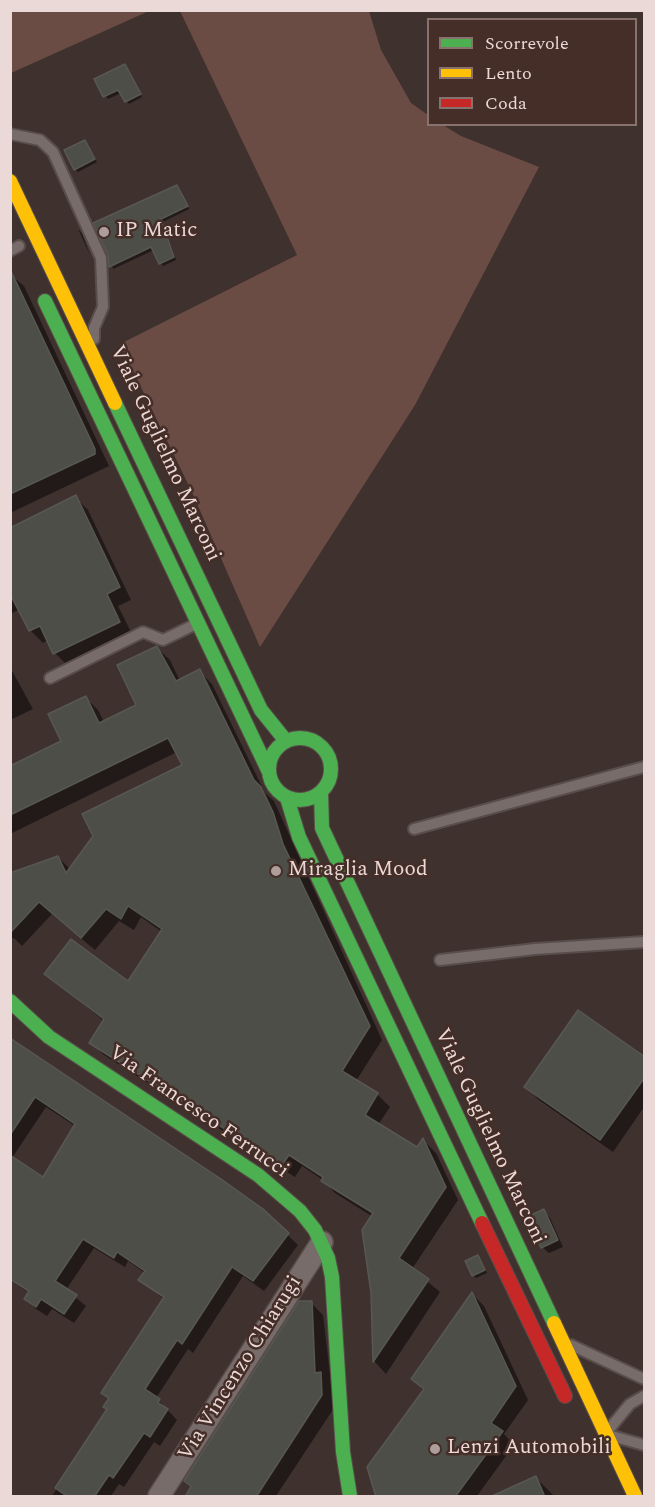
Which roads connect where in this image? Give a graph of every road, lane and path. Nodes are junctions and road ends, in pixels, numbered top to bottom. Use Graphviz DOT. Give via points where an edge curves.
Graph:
graph roads {
  1 [pos="10,134"];
  2 [pos="10,181"];
  3 [pos="39,288"];
  4 [pos="94,357"];
  5 [pos="196,623"];
  6 [pos="50,678"];
  7 [pos="286,741"];
  8 [pos="645,767"];
  9 [pos="269,772"];
  10 [pos="321,792"];
  11 [pos="286,798"];
  12 [pos="414,829"];
  13 [pos="645,942"];
  14 [pos="440,960"];
  15 [pos="10,1001"];
  16 [pos="322,1242"];
  17 [pos="562,1341"];
  18 [pos="645,1379"];
  19 [pos="645,1396"];
  20 [pos="572,1411"];
  21 [pos="606,1434"];
  22 [pos="645,1445"];
  23 [pos="159,1497"];
  24 [pos="350,1497"];
  25 [pos="635,1497"];
  1 -- 4 [label="lane" via="40,140 53,152 101,258 103,307 94,328"];
  2 -- 4 [label="main road, Viale Guglielmo Marconi"];
  3 -- 5 [label="main road, Viale Guglielmo Marconi"];
  4 -- 7 [label="main road, Viale Guglielmo Marconi" via="261,710"];
  5 -- 6 [label="lane" via="163,640 143,632"];
  5 -- 9 [label="main road, Viale Guglielmo Marconi"];
  7 -- 9 [label="main road" via="271,758"];
  7 -- 10 [label="main road, Viale Guglielmo Marconi" via="306,738 328,754 331,777"];
  8 -- 12 [label="lane"];
  9 -- 11 [label="main road, Viale Guglielmo Marconi"];
  10 -- 11 [label="main road" via="308,800"];
  10 -- 17 [label="main road, Viale Guglielmo Marconi" via="322,828"];
  11 -- 20 [label="main road, Viale Guglielmo Marconi" via="299,837"];
  13 -- 14 [label="lane"];
  15 -- 16 [label="main road, Via Francesco Ferrucci" via="49,1037 258,1175 300,1211"];
  16 -- 23 [label="street, Via Vincenzo Chiarugi"];
  16 -- 24 [label="main road, Via Francesco Ferrucci" via="332,1277 343,1452"];
  17 -- 18 [label="lane"];
  17 -- 21 [label="main road, Viale Guglielmo Marconi"];
  19 -- 21 [label="lane" via="630,1404"];
  21 -- 22 [label="lane"];
  21 -- 25 [label="main road, Viale Guglielmo Marconi"];
}
